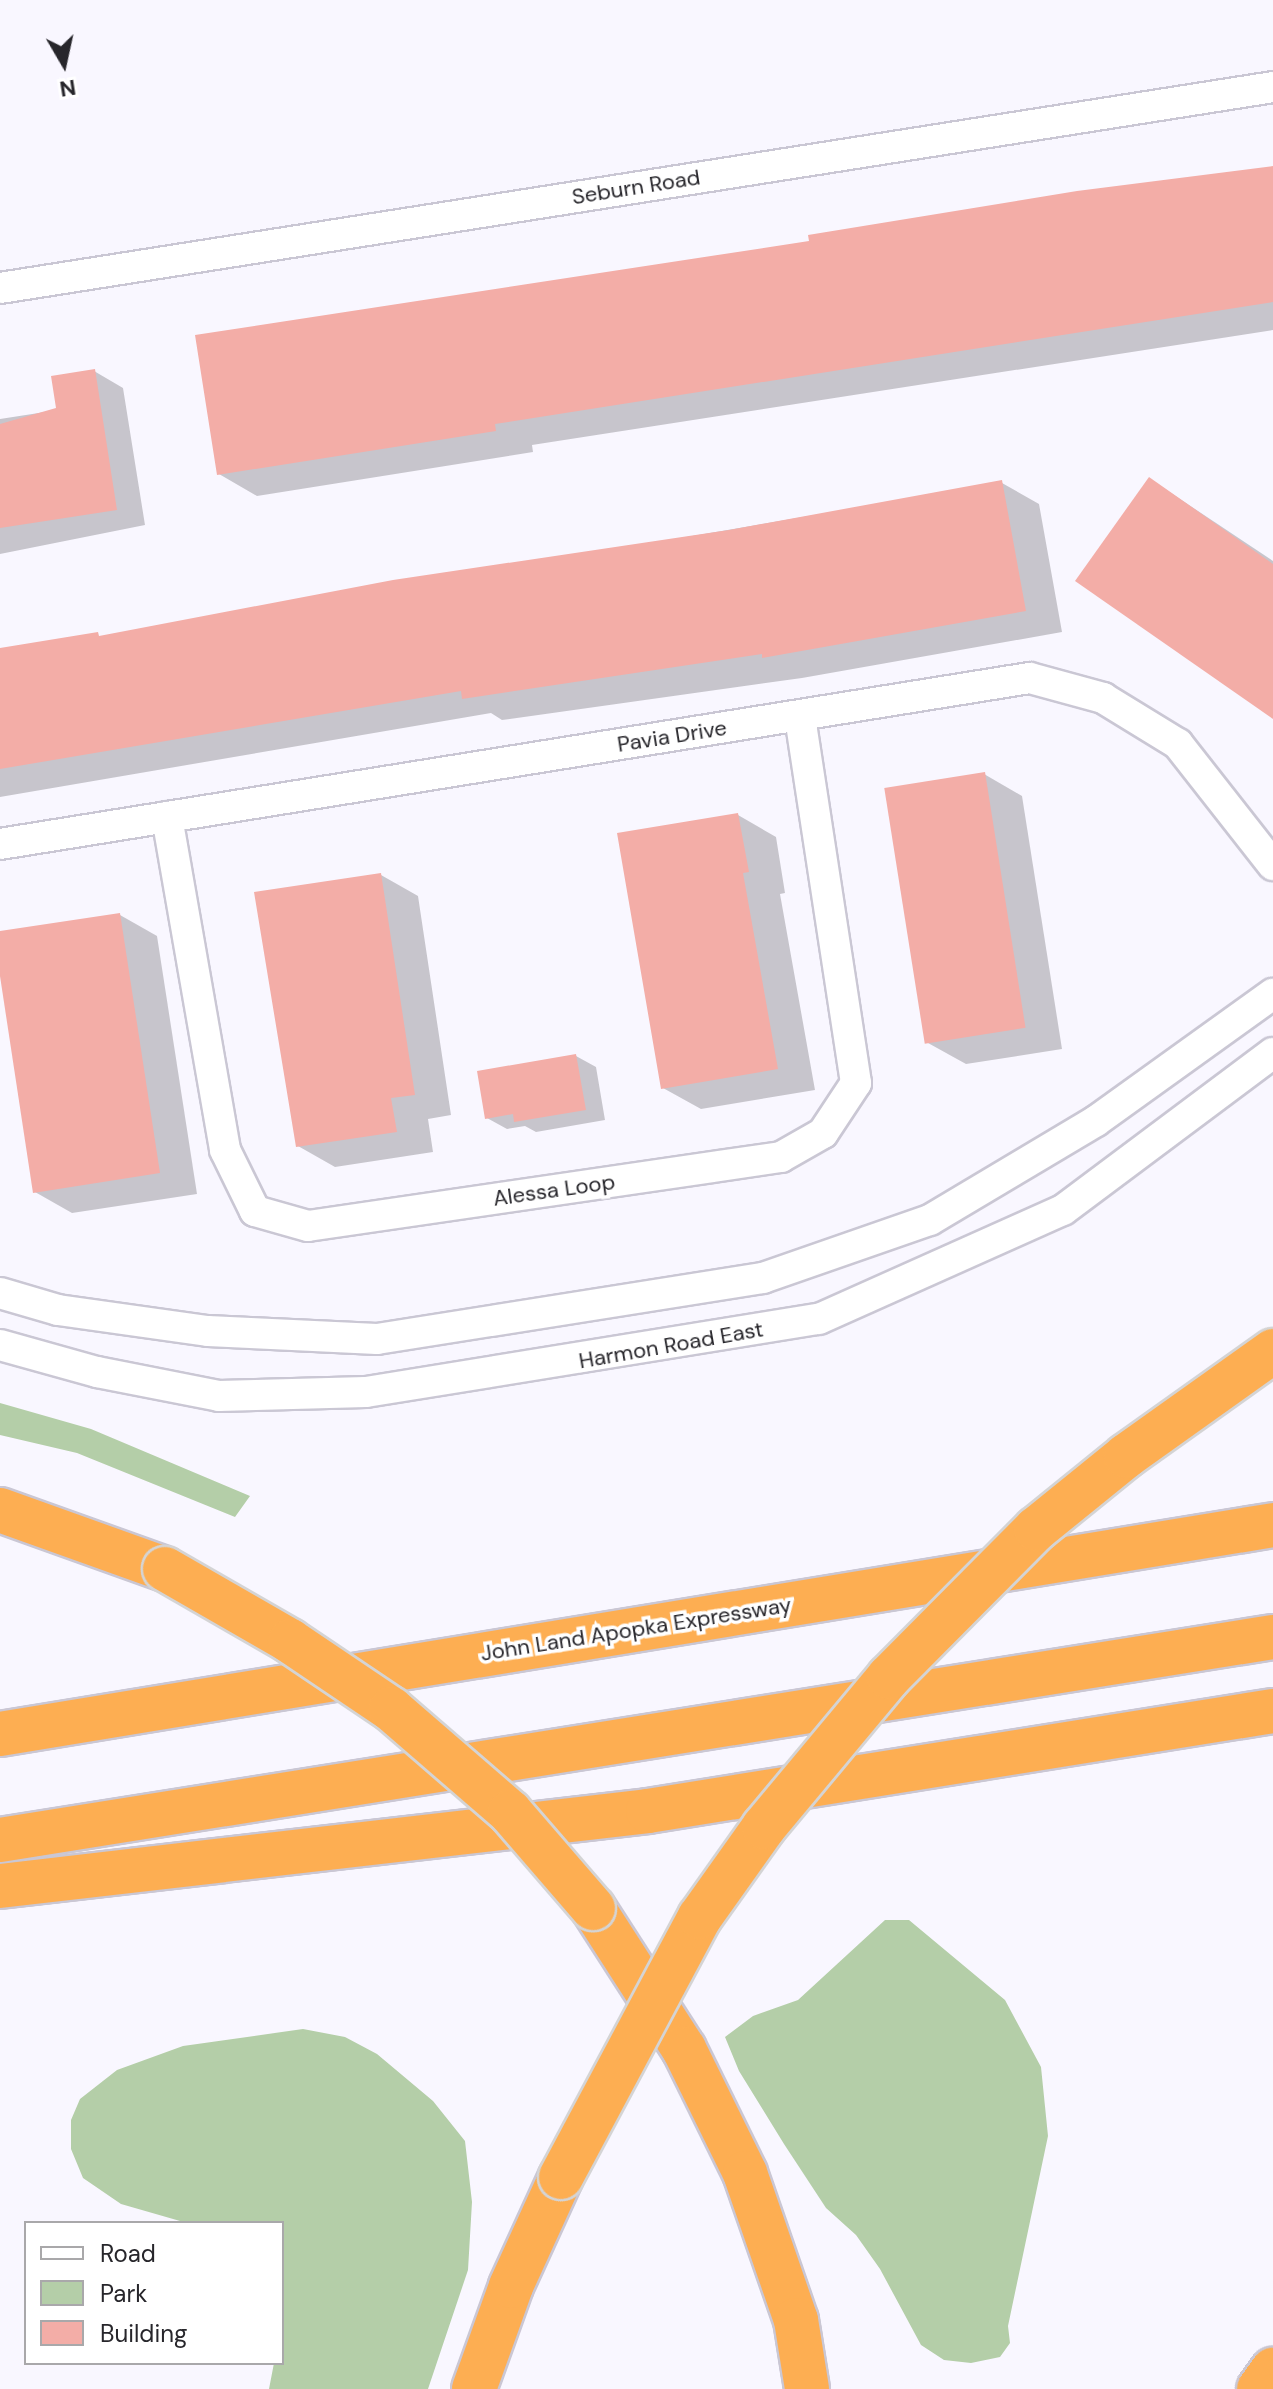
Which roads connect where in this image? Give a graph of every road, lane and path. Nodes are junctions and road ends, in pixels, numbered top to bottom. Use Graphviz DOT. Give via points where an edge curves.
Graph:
graph roads {
  1 [pos="1273,87"];
  2 [pos="0,288"];
  3 [pos="800,715"];
  4 [pos="167,817"];
  5 [pos="0,844"];
  6 [pos="1273,865"];
  7 [pos="1273,994"];
  8 [pos="1273,1053"];
  9 [pos="0,1293"];
  10 [pos="0,1345"];
  11 [pos="1273,1351"];
  12 [pos="0,1510"];
  13 [pos="1273,1525"];
  14 [pos="1273,1637"];
  15 [pos="1273,1711"];
  16 [pos="0,1734"];
  17 [pos="0,1840"];
  18 [pos="0,1886"];
  19 [pos="1273,2370"];
  20 [pos="474,2389"];
  21 [pos="807,2389"];
  22 [pos="1259,2389"];
  1 -- 2 [label="street, Seburn Road"];
  3 -- 4 [label="street, Pavia Drive"];
  3 -- 4 [label="street, Alessa Loop" via="856,1083 823,1133 781,1157 308,1226 255,1211 225,1150"];
  3 -- 6 [label="street, Pavia Drive" via="1030,678 1103,698 1178,744"];
  4 -- 5 [label="street, Pavia Drive"];
  7 -- 9 [label="street" via="1096,1121 930,1220 763,1278 377,1339 208,1331 58,1310"];
  8 -- 10 [label="street, Harmon Road East" via="1063,1210 909,1284 819,1319 366,1392 219,1396 97,1372"];
  11 -- 20 [label="highway, bridge" via="1126,1456 1036,1529 889,1677 764,1827 700,1917 637,2026 511,2286"];
  12 -- 21 [label="highway, bridge" via="165,1569 290,1641 391,1709 510,1812 593,1908 684,2049 745,2173 796,2320"];
  13 -- 16 [label="highway, John Land Apopka Expressway"];
  14 -- 17 [label="highway"];
  15 -- 18 [label="highway" via="648,1811"];
  19 -- 22 [label="highway"];
}
